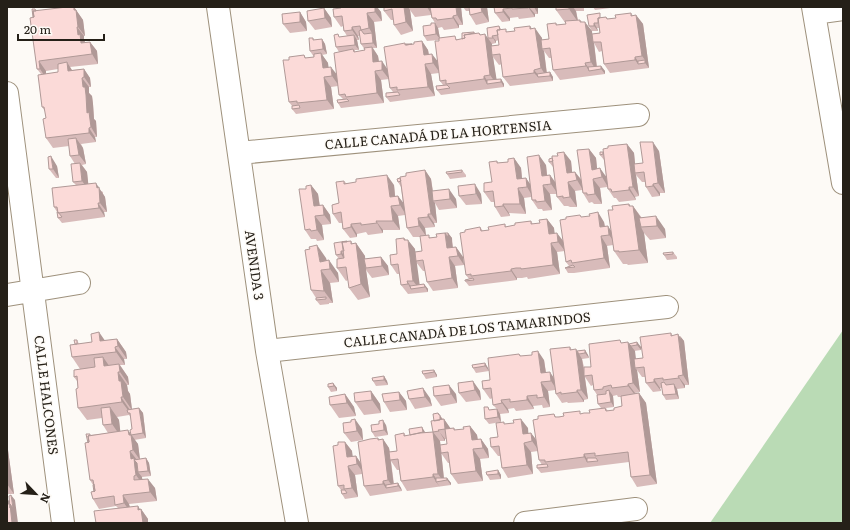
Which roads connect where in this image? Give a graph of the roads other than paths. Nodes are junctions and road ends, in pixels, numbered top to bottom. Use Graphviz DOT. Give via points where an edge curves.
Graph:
graph roads {
  1 [pos="218,7"];
  2 [pos="843,8"];
  3 [pos="814,10"];
  4 [pos="7,93"];
  5 [pos="638,115"];
  6 [pos="239,153"];
  7 [pos="843,183"];
  8 [pos="79,283"];
  9 [pos="33,291"];
  10 [pos="7,295"];
  11 [pos="667,307"];
  12 [pos="266,351"];
  13 [pos="636,509"];
  14 [pos="63,523"];
  15 [pos="298,523"];
  16 [pos="525,523"];
  1 -- 6 [label="street, AVENIDA 3"];
  2 -- 3 [label="street"];
  3 -- 7 [label="street"];
  4 -- 9 [label="street, CALLE HALCONES"];
  5 -- 6 [label="street, CALLE CANADÁ DE LA HORTENSIA"];
  6 -- 12 [label="street, AVENIDA 3"];
  8 -- 9 [label="street"];
  9 -- 10 [label="street"];
  9 -- 14 [label="street, CALLE HALCONES"];
  11 -- 12 [label="street, CALLE CANADÁ DE LOS TAMARINDOS"];
  12 -- 15 [label="street, AVENIDA 3"];
  13 -- 16 [label="street"];
}
